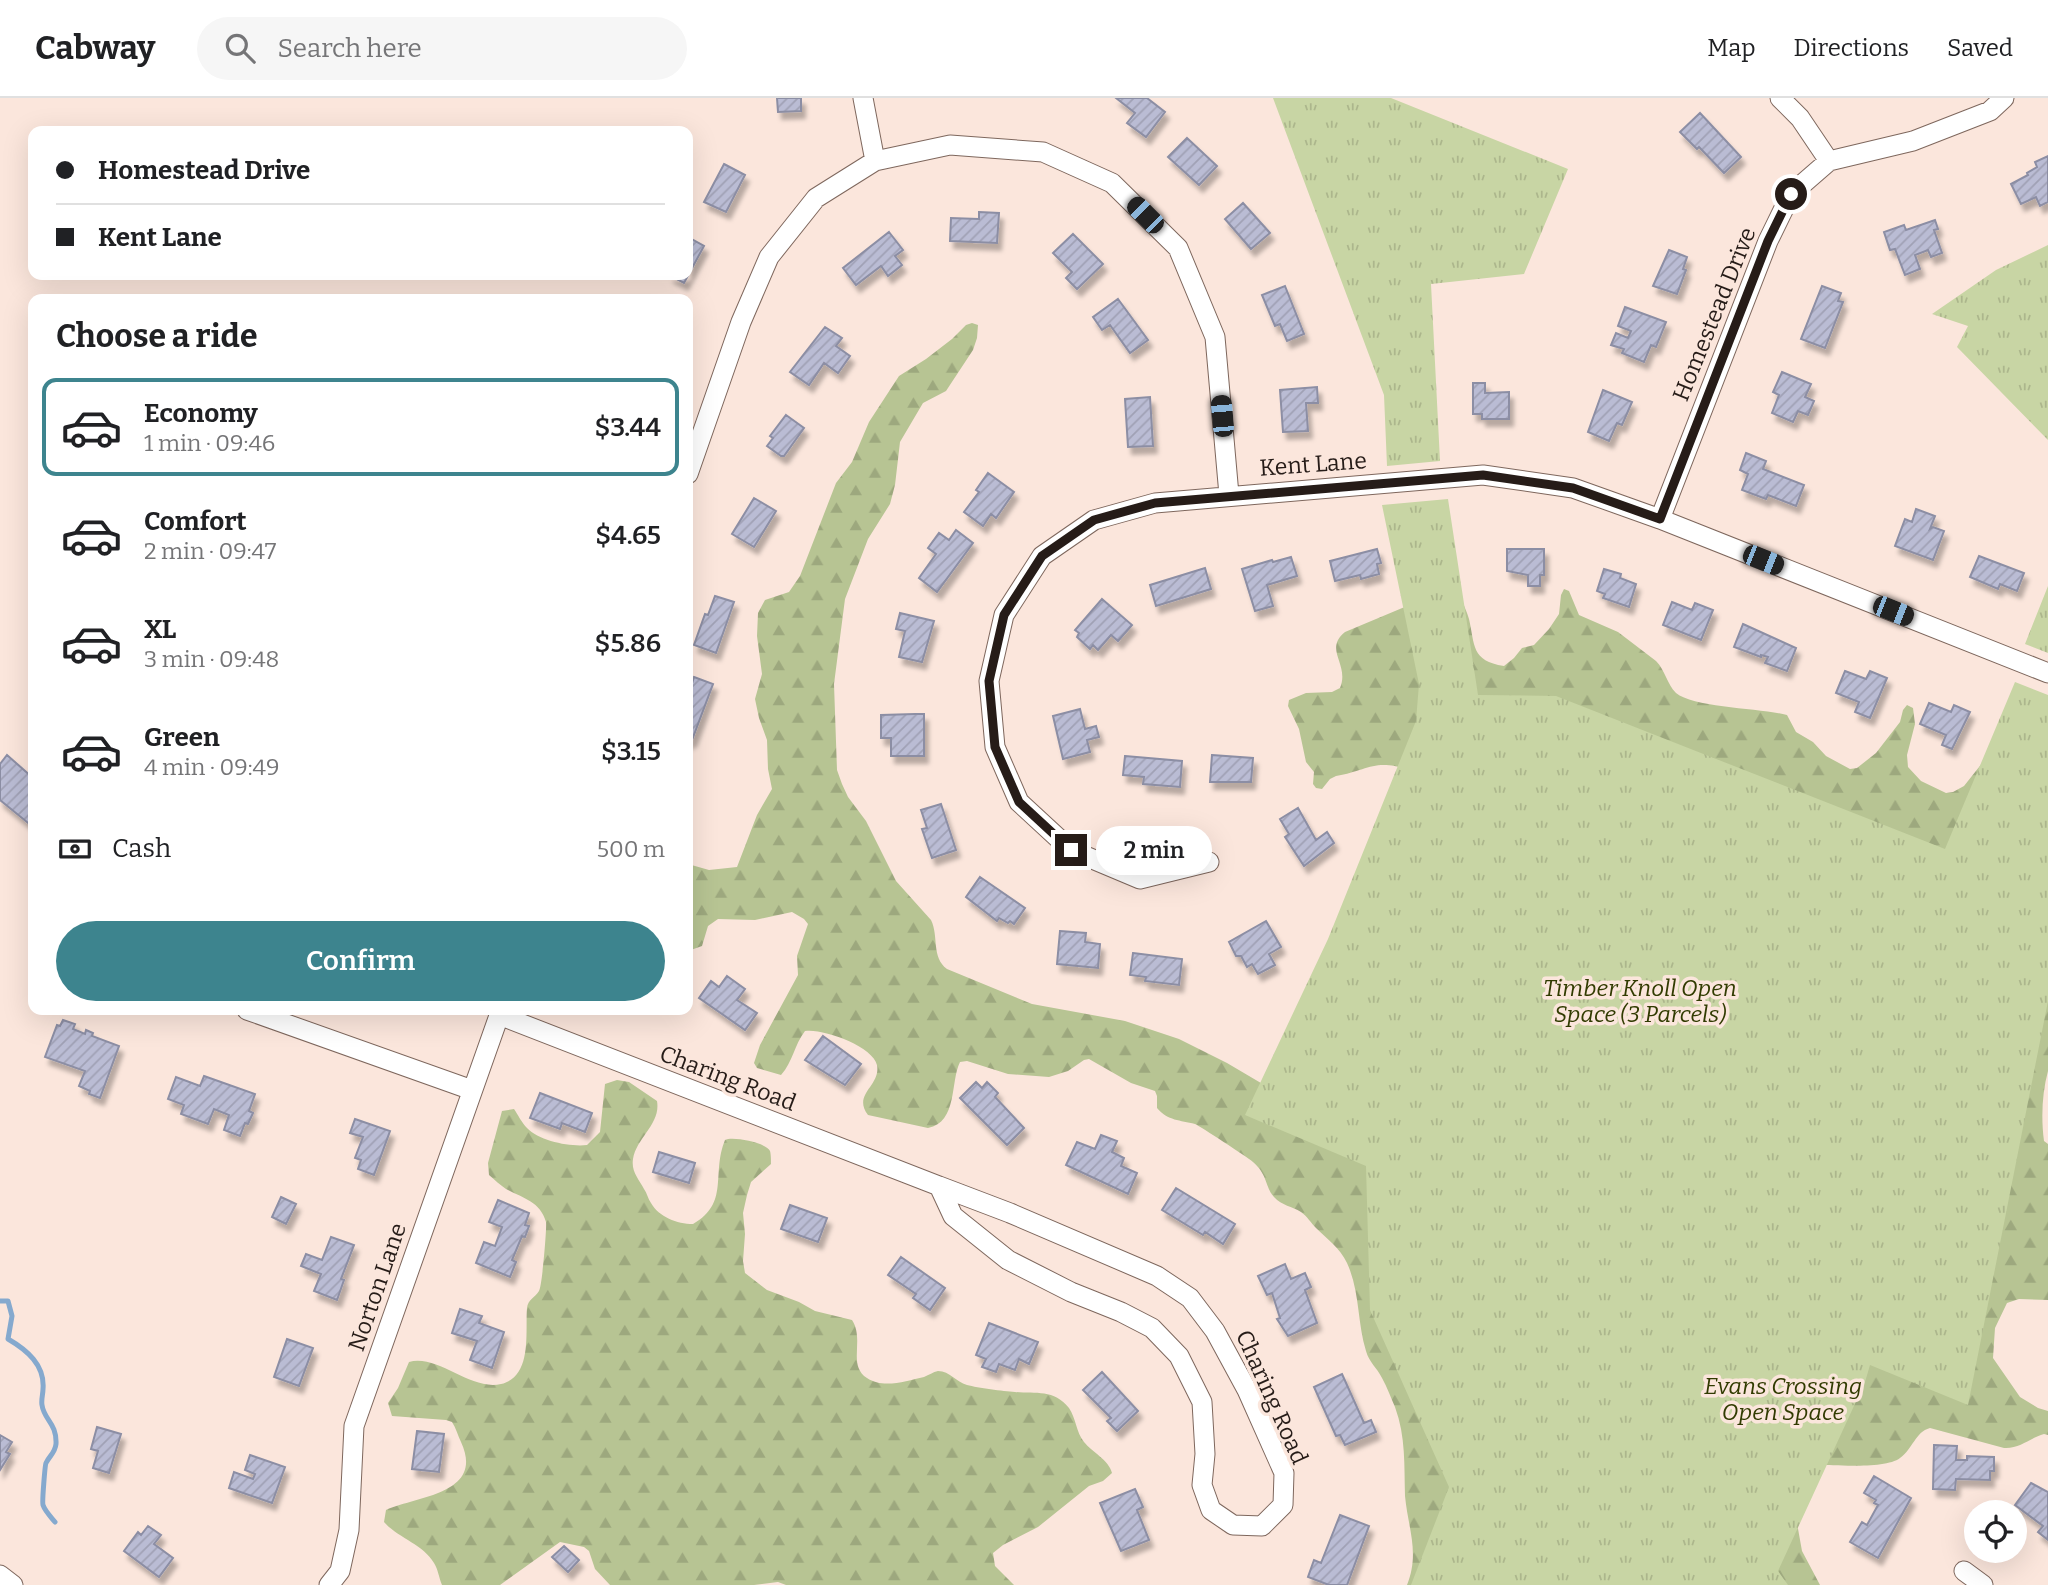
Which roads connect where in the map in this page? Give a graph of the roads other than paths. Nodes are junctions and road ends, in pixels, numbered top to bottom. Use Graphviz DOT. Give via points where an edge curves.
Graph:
graph roads {
  1 [pos="863,98"];
  2 [pos="1780,98"];
  3 [pos="2004,98"];
  4 [pos="1829,161"];
  5 [pos="875,162"];
  6 [pos="693,460"];
  7 [pos="1229,495"];
  8 [pos="1660,519"];
  9 [pos="2048,673"];
  10 [pos="1209,862"];
  11 [pos="261,1015"];
  12 [pos="499,1015"];
  13 [pos="508,1015"];
  14 [pos="472,1090"];
  15 [pos="939,1186"];
  16 [pos="1964,1571"];
  17 [pos="0,1575"];
  18 [pos="13,1585"];
  19 [pos="329,1585"];
  20 [pos="1983,1585"];
  1 -- 5 [label="street"];
  2 -- 4 [label="street" via="1800,118"];
  3 -- 4 [label="street, Homestead Drive" via="1990,111 1913,141"];
  4 -- 8 [label="street, Homestead Drive" via="1791,194 1768,241"];
  5 -- 6 [label="street" via="816,198 769,257 741,321"];
  5 -- 7 [label="street" via="950,145 1043,152 1112,183 1178,247 1215,337"];
  7 -- 8 [label="street, Kent Lane" via="1483,475 1573,488"];
  7 -- 10 [label="street, Kent Lane" via="1155,503 1094,520 1042,556 1004,615 989,681 995,747 1019,802 1071,850 1140,879"];
  8 -- 9 [label="street, Kent Lane"];
  11 -- 14 [label="street"];
  12 -- 14 [label="street, Norton Lane"];
  13 -- 15 [label="street, Charing Road"];
  14 -- 19 [label="street, Norton Lane" via="354,1426 349,1530 340,1570"];
  15 -- 15 [label="street, Charing Road" via="953,1216 1008,1260 1152,1328 1180,1356 1202,1402 1202,1485 1211,1510 1233,1525 1262,1526 1283,1505 1284,1473 1258,1413 1215,1331 1190,1298 1157,1276"];
  16 -- 20 [label="street"];
  17 -- 18 [label="street"];
}
